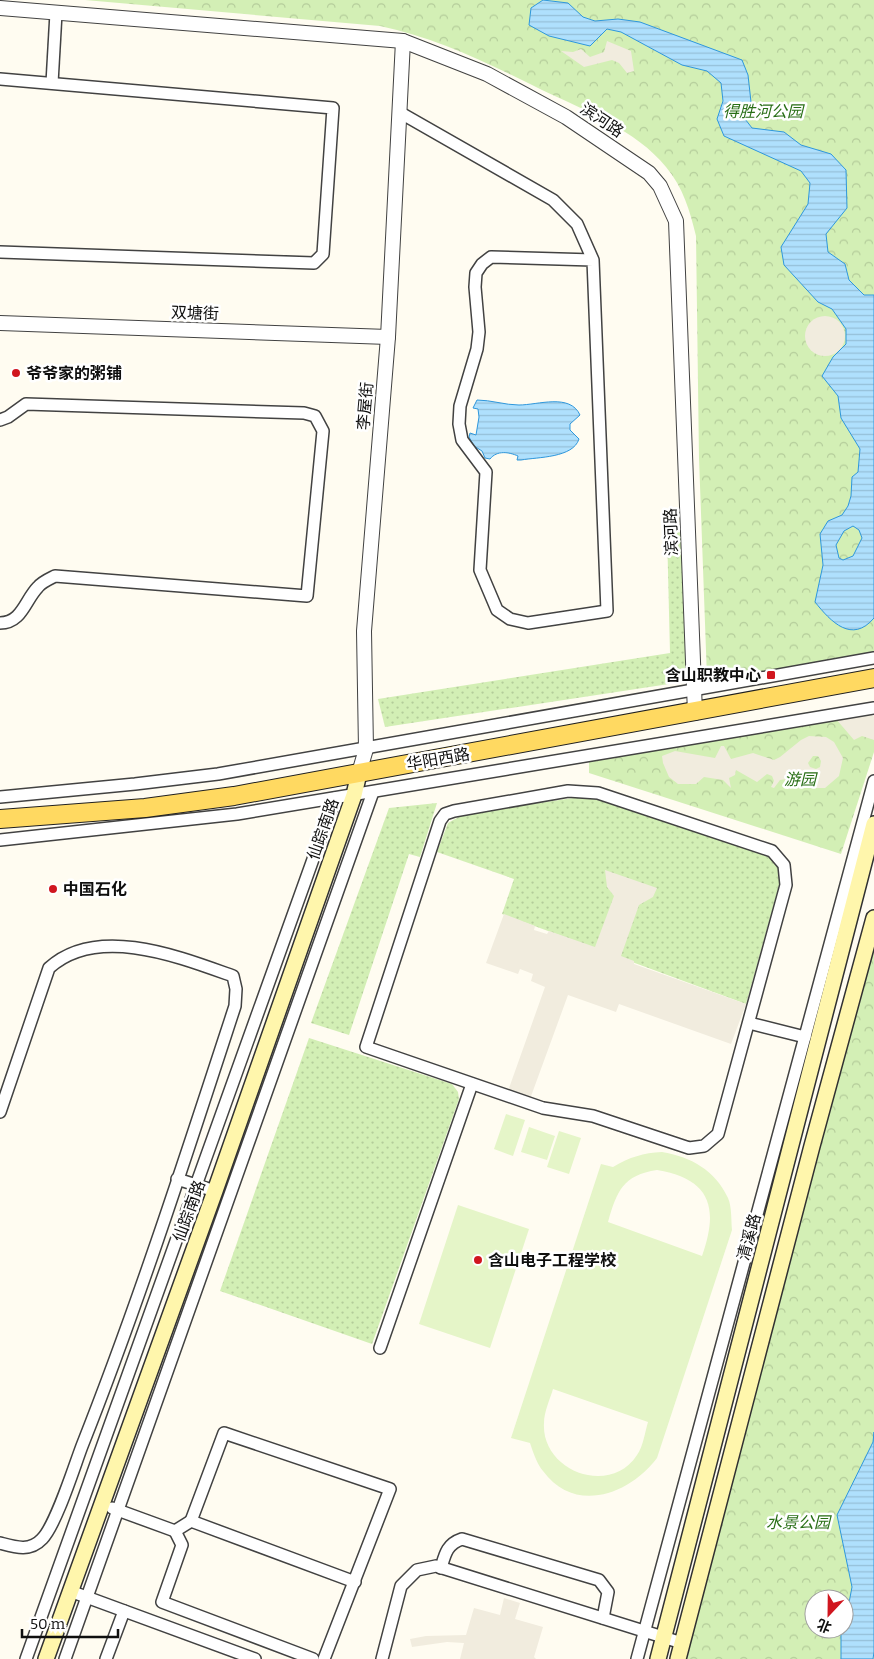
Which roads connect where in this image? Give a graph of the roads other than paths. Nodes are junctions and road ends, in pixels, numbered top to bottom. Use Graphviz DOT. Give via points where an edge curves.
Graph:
graph roads {
  1 [pos="0,8"];
  2 [pos="56,13"];
  3 [pos="403,41"];
  4 [pos="0,79"];
  5 [pos="52,83"];
  6 [pos="400,112"];
  7 [pos="0,252"];
  8 [pos="593,260"];
  9 [pos="0,323"];
  10 [pos="388,337"];
  11 [pos="0,420"];
  12 [pos="0,623"];
  13 [pos="874,658"];
  14 [pos="874,678"];
  15 [pos="694,691"];
  16 [pos="874,708"];
  17 [pos="695,713"];
  18 [pos="366,749"];
  19 [pos="359,773"];
  20 [pos="874,781"];
  21 [pos="373,792"];
  22 [pos="354,795"];
  23 [pos="0,796"];
  24 [pos="335,798"];
  25 [pos="0,820"];
  26 [pos="874,824"];
  27 [pos="0,840"];
  28 [pos="874,918"];
  29 [pos="750,1023"];
  30 [pos="821,1028"];
  31 [pos="842,1034"];
  32 [pos="805,1037"];
  33 [pos="472,1084"];
  34 [pos="0,1112"];
  35 [pos="178,1179"];
  36 [pos="196,1185"];
  37 [pos="215,1191"];
  38 [pos="157,1236"];
  39 [pos="176,1242"];
  40 [pos="194,1248"];
  41 [pos="739,1346"];
  42 [pos="380,1348"];
  43 [pos="758,1351"];
  44 [pos="101,1504"];
  45 [pos="118,1510"];
  46 [pos="191,1521"];
  47 [pos="175,1531"];
  48 [pos="0,1543"];
  49 [pos="441,1568"];
  50 [pos="355,1582"];
  51 [pos="70,1591"];
  52 [pos="87,1597"];
  53 [pos="124,1611"];
  54 [pos="603,1618"];
  55 [pos="645,1632"];
  56 [pos="664,1638"];
  57 [pos="682,1643"];
  58 [pos="26,1659"];
  59 [pos="46,1659"];
  60 [pos="65,1659"];
  61 [pos="106,1659"];
  62 [pos="255,1659"];
  63 [pos="313,1659"];
  64 [pos="324,1659"];
  65 [pos="382,1659"];
  66 [pos="637,1659"];
  67 [pos="658,1659"];
  68 [pos="678,1659"];
  1 -- 2 [label="street, 滨河路"];
  2 -- 3 [label="street, 滨河路"];
  2 -- 5 [label="street"];
  3 -- 6 [label="street, 李屋街"];
  3 -- 15 [label="street, 滨河路" via="487,74 566,117 649,173 660,186 676,221"];
  4 -- 5 [label="street"];
  5 -- 7 [label="street" via="333,108 323,254 314,263"];
  6 -- 8 [label="street" via="553,200 578,224"];
  6 -- 10 [label="street, 李屋街"];
  8 -- 8 [label="street" via="491,257 476,273 479,332 460,406 459,424 462,440 486,472 480,570 497,610 510,619 528,623 607,611"];
  9 -- 10 [label="street, 双塘街"];
  10 -- 18 [label="street, 李屋街" via="364,631"];
  11 -- 12 [label="street" via="26,404 284,412 315,416 323,431 307,596 54,576 38,586 22,612 6,623"];
  13 -- 15 [label="street"];
  14 -- 17 [label="main road, 华阳西路"];
  15 -- 17 [label="street, 滨河路"];
  15 -- 18 [label="street"];
  16 -- 21 [label="street"];
  17 -- 19 [label="main road, 华阳西路"];
  18 -- 19 [label="street, 李屋街"];
  18 -- 23 [label="street" via="218,774"];
  19 -- 22 [label="main road, 仙踪南路"];
  19 -- 25 [label="main road, 华阳西路" via="154,807"];
  20 -- 32 [label="street"];
  21 -- 22 [label="street"];
  21 -- 45 [label="street"];
  22 -- 24 [label="street"];
  22 -- 37 [label="main road, 仙踪南路"];
  24 -- 27 [label="street" via="237,814"];
  24 -- 36 [label="street"];
  26 -- 30 [label="main road, 清溪路"];
  28 -- 31 [label="main road"];
  29 -- 32 [label="street"];
  29 -- 33 [label="street" via="718,1134 698,1149 593,1116 543,1108"];
  29 -- 33 [label="street" via="786,885 784,865 772,851 585,791 454,811 445,814 440,821 366,1047"];
  30 -- 31 [label="main road"];
  30 -- 41 [label="main road, 清溪路"];
  31 -- 43 [label="main road"];
  32 -- 55 [label="street"];
  33 -- 42 [label="street"];
  34 -- 35 [label="street" via="53,964 71,955 115,944 179,956 233,976 235,1006"];
  35 -- 36 [label="street"];
  35 -- 38 [label="street"];
  36 -- 37 [label="street"];
  36 -- 39 [label="street"];
  37 -- 40 [label="main road, 仙踪南路"];
  38 -- 39 [label="street"];
  38 -- 48 [label="street" via="92,1420 48,1532 32,1547"];
  39 -- 40 [label="street"];
  39 -- 58 [label="street"];
  40 -- 44 [label="main road, 仙踪南路"];
  41 -- 43 [label="main road"];
  41 -- 56 [label="main road, 清溪路"];
  43 -- 57 [label="main road"];
  44 -- 45 [label="street"];
  44 -- 51 [label="main road, 仙踪南路"];
  45 -- 47 [label="street"];
  45 -- 52 [label="street"];
  46 -- 47 [label="street"];
  46 -- 50 [label="street"];
  46 -- 50 [label="street" via="224,1433 390,1488"];
  47 -- 63 [label="street" via="182,1545 162,1602"];
  49 -- 54 [label="street"];
  49 -- 54 [label="street" via="448,1548 462,1538 599,1580 608,1592"];
  49 -- 65 [label="street" via="418,1570 401,1586"];
  50 -- 64 [label="street"];
  51 -- 52 [label="street"];
  51 -- 59 [label="main road, 仙踪南路"];
  52 -- 53 [label="street"];
  52 -- 60 [label="street"];
  53 -- 61 [label="street"];
  53 -- 62 [label="street"];
  54 -- 55 [label="street"];
  55 -- 56 [label="street"];
  55 -- 66 [label="street"];
  56 -- 57 [label="street"];
  56 -- 67 [label="main road, 清溪路"];
  57 -- 68 [label="main road"];
}
